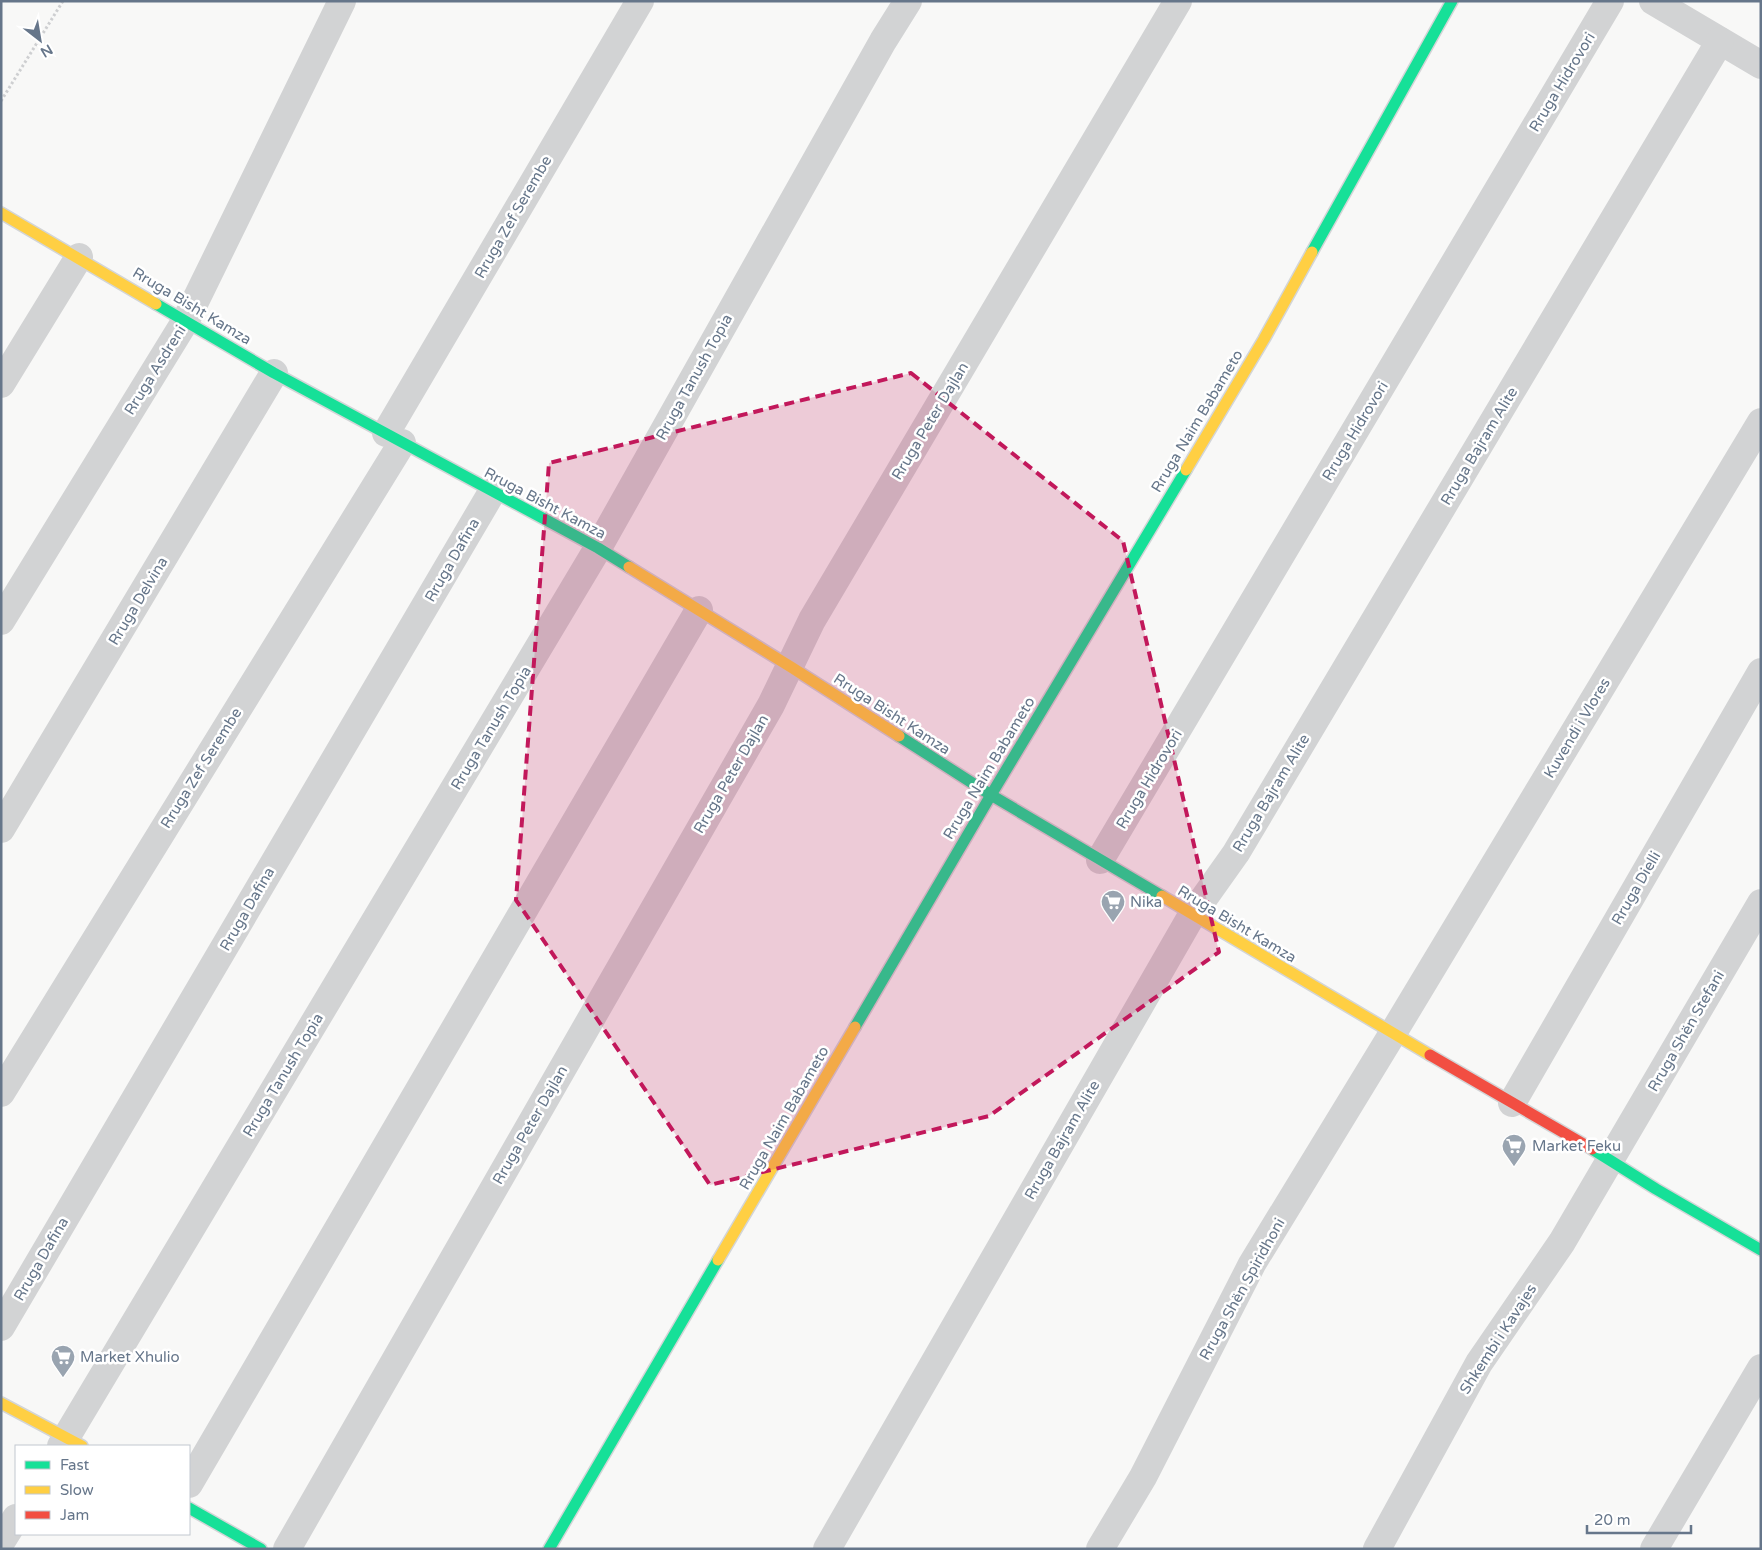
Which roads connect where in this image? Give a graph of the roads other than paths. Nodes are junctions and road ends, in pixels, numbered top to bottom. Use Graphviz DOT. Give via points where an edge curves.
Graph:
graph roads {
  1 [pos="342,1"];
  2 [pos="640,1"];
  3 [pos="908,1"];
  4 [pos="1178,1"];
  5 [pos="1452,1"];
  6 [pos="1610,1"];
  7 [pos="1653,1"];
  8 [pos="1720,40"];
  9 [pos="1761,65"];
  10 [pos="1,212"];
  11 [pos="79,257"];
  12 [pos="186,320"];
  13 [pos="274,373"];
  14 [pos="1,384"];
  15 [pos="1761,422"];
  16 [pos="394,438"];
  17 [pos="492,492"];
  18 [pos="598,548"];
  19 [pos="699,610"];
  20 [pos="1,621"];
  21 [pos="791,667"];
  22 [pos="1761,672"];
  23 [pos="991,794"];
  24 [pos="1,829"];
  25 [pos="1100,860"];
  26 [pos="1761,903"];
  27 [pos="1192,915"];
  28 [pos="1393,1033"];
  29 [pos="1,1092"];
  30 [pos="1512,1103"];
  31 [pos="1611,1160"];
  32 [pos="1761,1250"];
  33 [pos="1,1326"];
  34 [pos="1761,1368"];
  35 [pos="1,1403"];
  36 [pos="70,1443"];
  37 [pos="190,1482"];
  38 [pos="190,1509"];
  39 [pos="15,1520"];
  40 [pos="1,1542"];
  41 [pos="261,1549"];
  42 [pos="287,1549"];
  43 [pos="549,1549"];
  44 [pos="827,1549"];
  45 [pos="1100,1549"];
  46 [pos="1377,1549"];
  47 [pos="1654,1549"];
  1 -- 12 [label="street, Rruga Asdreni"];
  2 -- 16 [label="street, Rruga Zef Serembe"];
  3 -- 18 [label="street, Rruga Tanush Topia"];
  4 -- 21 [label="street, Rruga Peter Dajlan" via="812,620"];
  5 -- 23 [label="street, Rruga Naim Babameto" via="1264,339"];
  6 -- 25 [label="street, Rruga Hidrovori"];
  7 -- 8 [label="street"];
  8 -- 9 [label="street"];
  8 -- 27 [label="street, Rruga Bajram Alite" via="1236,853"];
  10 -- 11 [label="street, Rruga Bisht Kamza"];
  11 -- 12 [label="street, Rruga Bisht Kamza"];
  11 -- 14 [label="street"];
  12 -- 13 [label="street, Rruga Bisht Kamza"];
  12 -- 20 [label="street, Rruga Asdreni"];
  13 -- 16 [label="street, Rruga Bisht Kamza"];
  13 -- 24 [label="street, Rruga Delvina"];
  15 -- 28 [label="street, Kuvendi i Vlores"];
  16 -- 17 [label="street, Rruga Bisht Kamza"];
  16 -- 29 [label="street, Rruga Zef Serembe"];
  17 -- 18 [label="street, Rruga Bisht Kamza"];
  17 -- 33 [label="street, Rruga Dafina"];
  18 -- 19 [label="street, Rruga Bisht Kamza"];
  18 -- 36 [label="street, Rruga Tanush Topia"];
  19 -- 21 [label="street, Rruga Bisht Kamza"];
  19 -- 37 [label="street"];
  21 -- 23 [label="street, Rruga Bisht Kamza"];
  21 -- 42 [label="street, Rruga Peter Dajlan"];
  22 -- 30 [label="street, Rruga Dielli"];
  23 -- 25 [label="street, Rruga Bisht Kamza"];
  23 -- 43 [label="street, Rruga Naim Babameto"];
  25 -- 27 [label="street, Rruga Bisht Kamza"];
  26 -- 31 [label="street, Rruga Shën Stefani"];
  27 -- 28 [label="street, Rruga Bisht Kamza"];
  27 -- 44 [label="street, Rruga Bajram Alite"];
  28 -- 30 [label="street, Rruga Bisht Kamza"];
  28 -- 45 [label="street, Rruga Shën Spiridhoni" via="1252,1264 1143,1477"];
  30 -- 31 [label="street, Rruga Bisht Kamza"];
  31 -- 32 [label="street, Rruga Bisht Kamza"];
  31 -- 46 [label="street, Shkembi i Kavajes" via="1562,1242 1479,1363"];
  34 -- 47 [label="street"];
  35 -- 36 [label="street"];
  38 -- 41 [label="street"];
  39 -- 40 [label="street"];
}
